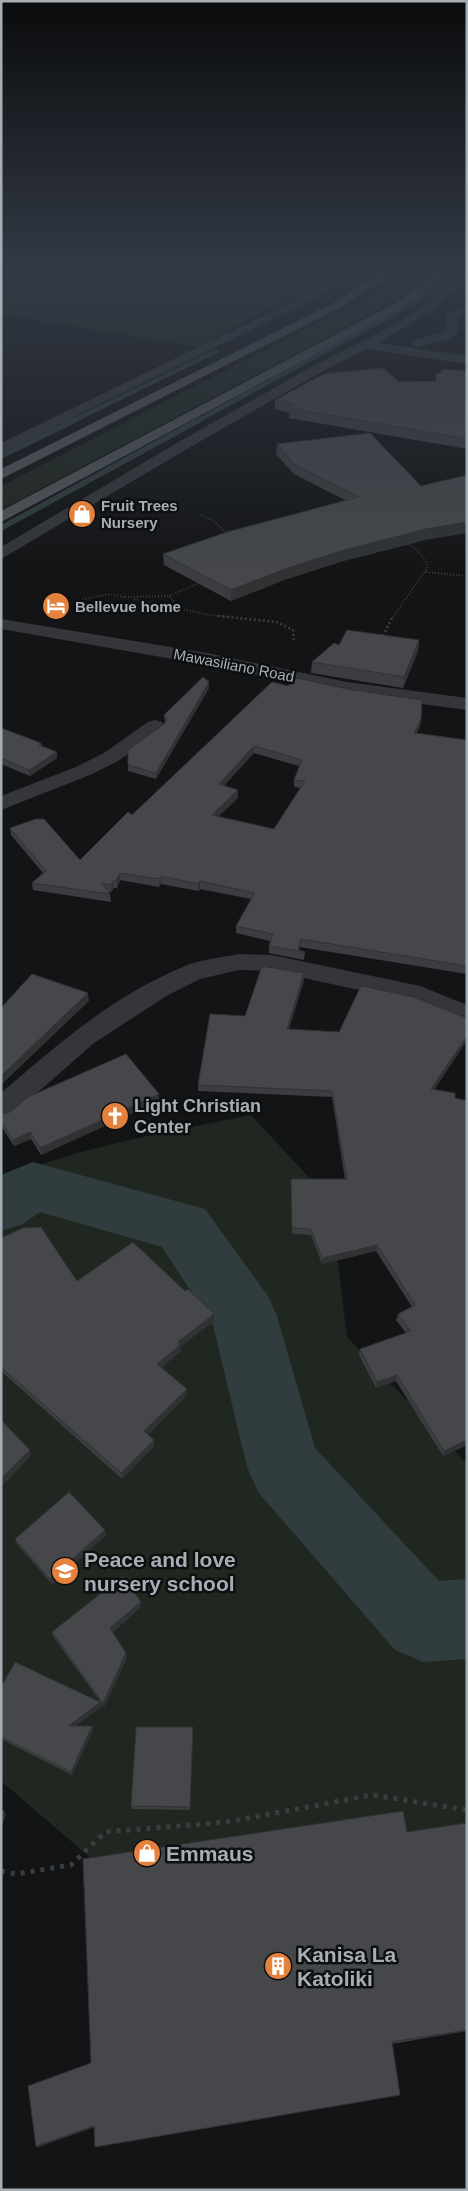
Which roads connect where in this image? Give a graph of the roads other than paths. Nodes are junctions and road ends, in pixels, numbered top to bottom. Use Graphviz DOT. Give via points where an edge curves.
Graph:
graph roads {
  1 [pos="163,369"];
  2 [pos="211,369"];
  3 [pos="281,369"];
  4 [pos="317,369"];
  5 [pos="1,449"];
  6 [pos="1,475"];
  7 [pos="1,517"];
  8 [pos="1,554"];
  9 [pos="1,624"];
  10 [pos="467,704"];
  11 [pos="155,726"];
  12 [pos="1,804"];
  13 [pos="467,1016"];
  14 [pos="1,1109"];
  1 -- 5 [label="street"];
  2 -- 6 [label="main road"];
  3 -- 7 [label="main road"];
  4 -- 8 [label="street"];
  9 -- 10 [label="street, Mawasiliano Road" via="207,659 347,688"];
  11 -- 12 [label="street" via="111,757"];
  13 -- 14 [label="street" via="420,995 272,963 238,962 193,972 137,1002 85,1036"];
}
